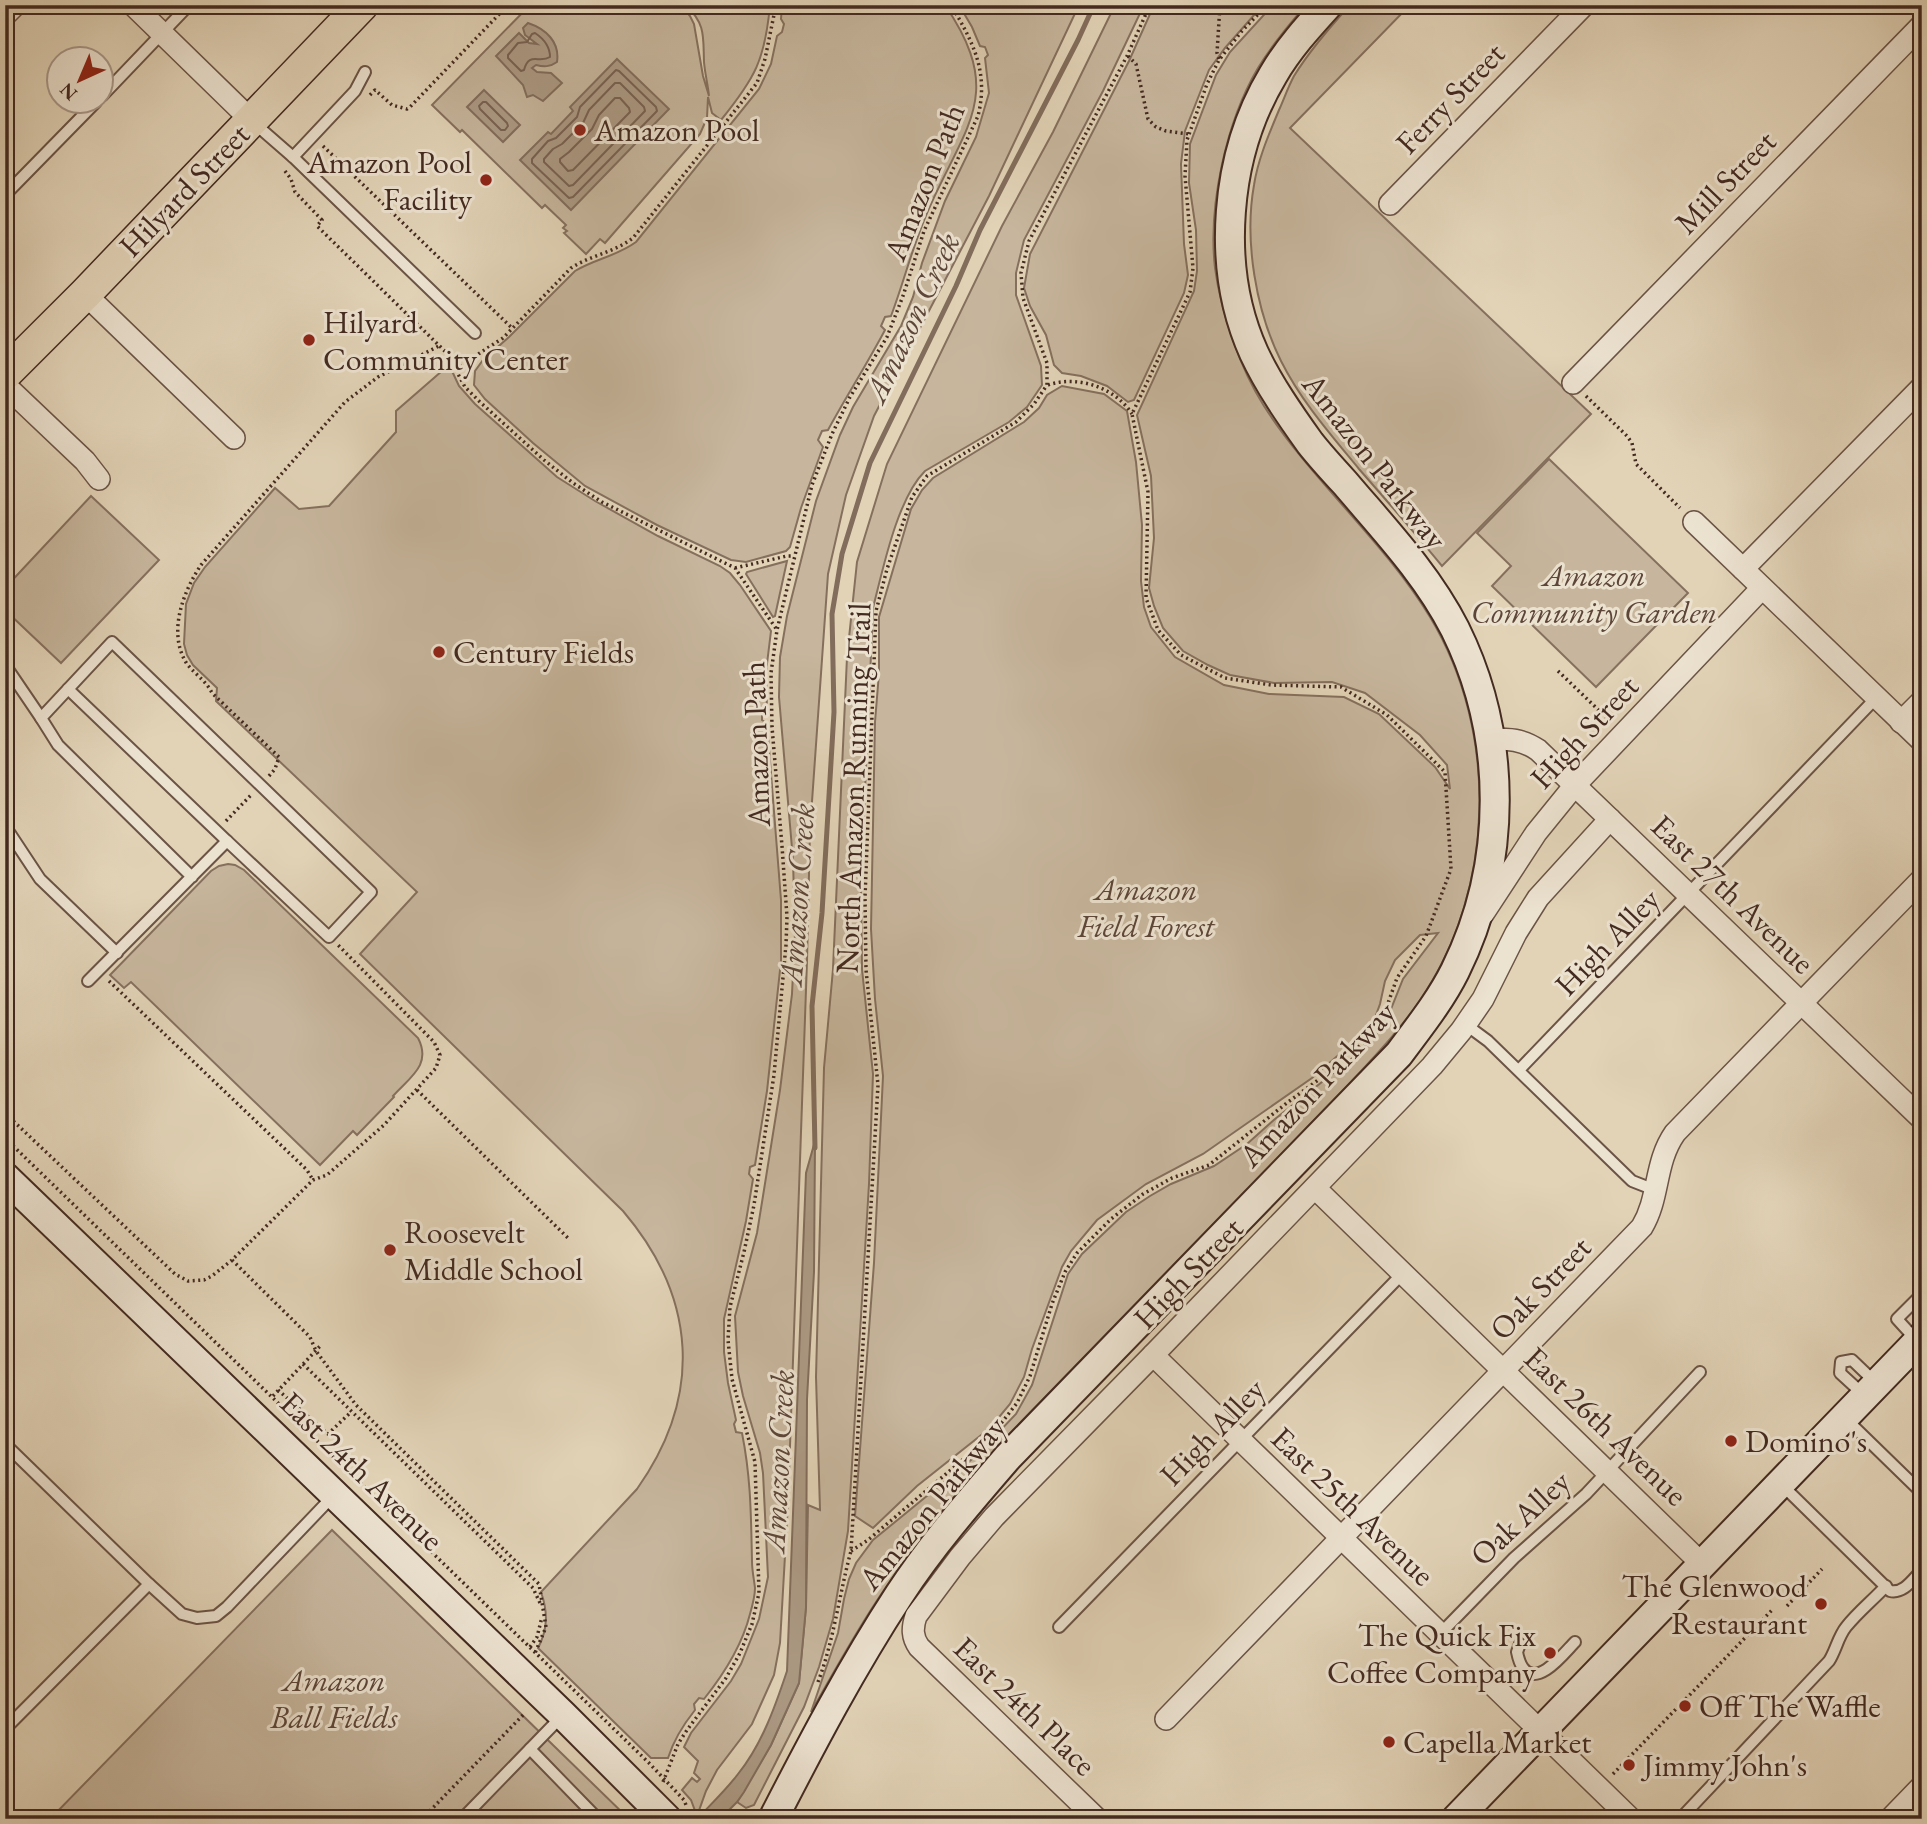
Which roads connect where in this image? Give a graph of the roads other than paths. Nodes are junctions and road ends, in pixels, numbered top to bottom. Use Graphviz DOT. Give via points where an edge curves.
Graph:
graph roads {
  1 [pos="15,5"];
  2 [pos="133,5"];
  3 [pos="189,5"];
  4 [pos="362,5"];
  5 [pos="1328,5"];
  6 [pos="1584,5"];
  7 [pos="5,15"];
  8 [pos="1922,25"];
  9 [pos="162,33"];
  10 [pos="365,72"];
  11 [pos="116,81"];
  12 [pos="82,116"];
  13 [pos="251,120"];
  14 [pos="293,157"];
  15 [pos="5,195"];
  16 [pos="1390,204"];
  17 [pos="85,294"];
  18 [pos="475,333"];
  19 [pos="5,374"];
  20 [pos="1573,383"];
  21 [pos="5,385"];
  22 [pos="1922,387"];
  23 [pos="234,438"];
  24 [pos="99,479"];
  25 [pos="1694,522"];
  26 [pos="1743,569"];
  27 [pos="1762,588"];
  28 [pos="5,665"];
  29 [pos="68,688"];
  30 [pos="1876,698"];
  31 [pos="1922,701"];
  32 [pos="41,718"];
  33 [pos="1902,722"];
  34 [pos="1490,739"];
  35 [pos="1922,741"];
  36 [pos="1575,785"];
  37 [pos="1610,818"];
  38 [pos="5,826"];
  39 [pos="227,841"];
  40 [pos="192,877"];
  41 [pos="1922,879"];
  42 [pos="1688,895"];
  43 [pos="1471,934"];
  44 [pos="117,953"];
  45 [pos="88,981"];
  46 [pos="1802,1004"];
  47 [pos="1465,1024"];
  48 [pos="1519,1070"];
  49 [pos="1917,1106"];
  50 [pos="5,1177"];
  51 [pos="1315,1188"];
  52 [pos="1655,1190"];
  53 [pos="1403,1273"];
  54 [pos="1922,1294"];
  55 [pos="1919,1339"];
  56 [pos="1153,1355"];
  57 [pos="1504,1370"];
  58 [pos="1700,1372"];
  59 [pos="1844,1417"];
  60 [pos="1241,1440"];
  61 [pos="5,1444"];
  62 [pos="1607,1471"];
  63 [pos="1780,1483"];
  64 [pos="1922,1493"];
  65 [pos="335,1494"];
  66 [pos="1341,1538"];
  67 [pos="1702,1564"];
  68 [pos="1922,1570"];
  69 [pos="149,1584"];
  70 [pos="1885,1587"];
  71 [pos="1059,1627"];
  72 [pos="1440,1634"];
  73 [pos="914,1636"];
  74 [pos="1575,1642"];
  75 [pos="1520,1644"];
  76 [pos="564,1715"];
  77 [pos="1166,1719"];
  78 [pos="5,1729"];
  79 [pos="1540,1731"];
  80 [pos="530,1749"];
  81 [pos="1922,1786"];
  82 [pos="462,1819"];
  83 [pos="598,1819"];
  84 [pos="667,1819"];
  85 [pos="773,1819"];
  86 [pos="1097,1819"];
  87 [pos="1456,1819"];
  88 [pos="1631,1819"];
  89 [pos="1680,1819"];
  90 [pos="1890,1819"];
  1 -- 7 [label="street"];
  2 -- 9 [label="street"];
  3 -- 9 [label="lane"];
  4 -- 13 [label="main road, Hilyard Street"];
  5 -- 34 [label="main road, Amazon Parkway" via="1273,74 1248,129 1230,212 1237,300 1253,352 1277,394 1312,445 1400,547 1454,628 1485,710"];
  6 -- 16 [label="street, Ferry Street"];
  8 -- 20 [label="street, Mill Street"];
  9 -- 11 [label="lane"];
  9 -- 13 [label="street"];
  10 -- 14 [label="lane" via="355,91"];
  12 -- 15 [label="lane"];
  13 -- 14 [label="lane"];
  13 -- 17 [label="main road, Hilyard Street"];
  14 -- 18 [label="lane"];
  17 -- 19 [label="main road, Hilyard Street"];
  17 -- 23 [label="street"];
  21 -- 24 [label="street"];
  22 -- 26 [label="street"];
  25 -- 26 [label="street"];
  26 -- 27 [label="street"];
  27 -- 30 [label="street"];
  27 -- 36 [label="street, High Street"];
  28 -- 32 [label="lane"];
  29 -- 32 [label="lane"];
  29 -- 39 [label="lane"];
  29 -- 39 [label="lane" via="112,642 371,892 329,937"];
  30 -- 33 [label="street"];
  30 -- 42 [label="lane, High Alley"];
  31 -- 33 [label="street"];
  32 -- 40 [label="lane" via="58,746"];
  33 -- 35 [label="street"];
  34 -- 36 [label="street, East 27th Avenue" via="1527,742"];
  34 -- 43 [label="main road, Amazon Parkway" via="1494,833"];
  36 -- 37 [label="street, East 27th Avenue"];
  36 -- 43 [label="street, High Street" via="1525,848"];
  37 -- 42 [label="street, East 27th Avenue"];
  37 -- 47 [label="street, High Street" via="1538,898"];
  38 -- 44 [label="lane" via="40,879"];
  39 -- 40 [label="lane"];
  40 -- 44 [label="lane"];
  41 -- 46 [label="street, Oak Street"];
  42 -- 46 [label="street, East 27th Avenue"];
  42 -- 48 [label="lane, High Alley"];
  43 -- 85 [label="main road, Amazon Parkway" via="1454,973 1399,1054 1008,1457 954,1521 900,1592 860,1656"];
  44 -- 45 [label="lane"];
  46 -- 49 [label="street, East 27th Avenue"];
  46 -- 52 [label="street, Oak Street" via="1675,1133 1661,1159"];
  47 -- 48 [label="lane"];
  47 -- 51 [label="street, High Street" via="1432,1066"];
  48 -- 52 [label="lane" via="1632,1181"];
  50 -- 65 [label="main road, East 24th Avenue"];
  51 -- 53 [label="street, East 26th Avenue"];
  51 -- 56 [label="street, High Street"];
  52 -- 57 [label="street, Oak Street" via="1642,1227"];
  53 -- 57 [label="street, East 26th Avenue"];
  53 -- 60 [label="lane, High Alley"];
  54 -- 55 [label="lane" via="1897,1319"];
  55 -- 59 [label="main road"];
  56 -- 60 [label="street, East 25th Avenue"];
  56 -- 73 [label="street, High Street" via="994,1517 919,1612"];
  57 -- 62 [label="street, East 26th Avenue"];
  57 -- 66 [label="street, Oak Street"];
  58 -- 62 [label="lane, Oak Alley"];
  59 -- 63 [label="main road"];
  59 -- 64 [label="lane"];
  60 -- 66 [label="street, East 25th Avenue"];
  60 -- 71 [label="lane, High Alley"];
  61 -- 69 [label="lane"];
  62 -- 67 [label="street, East 26th Avenue"];
  62 -- 72 [label="lane, Oak Alley"];
  63 -- 67 [label="main road"];
  63 -- 70 [label="lane"];
  65 -- 69 [label="lane" via="216,1616 183,1614"];
  65 -- 76 [label="main road, East 24th Avenue"];
  66 -- 72 [label="street, East 25th Avenue"];
  66 -- 77 [label="street, Oak Street"];
  67 -- 79 [label="main road"];
  68 -- 70 [label="lane" via="1899,1592"];
  69 -- 78 [label="lane"];
  70 -- 89 [label="lane" via="1846,1627 1829,1661"];
  72 -- 79 [label="street, East 25th Avenue"];
  73 -- 86 [label="street, East 24th Place" via="923,1651"];
  74 -- 75 [label="lane" via="1541,1674 1523,1668 1517,1652"];
  76 -- 80 [label="lane"];
  76 -- 84 [label="main road, East 24th Avenue"];
  79 -- 87 [label="main road"];
  79 -- 88 [label="street, East 25th Avenue"];
  80 -- 82 [label="lane"];
  80 -- 83 [label="lane"];
  81 -- 90 [label="street"];
}
